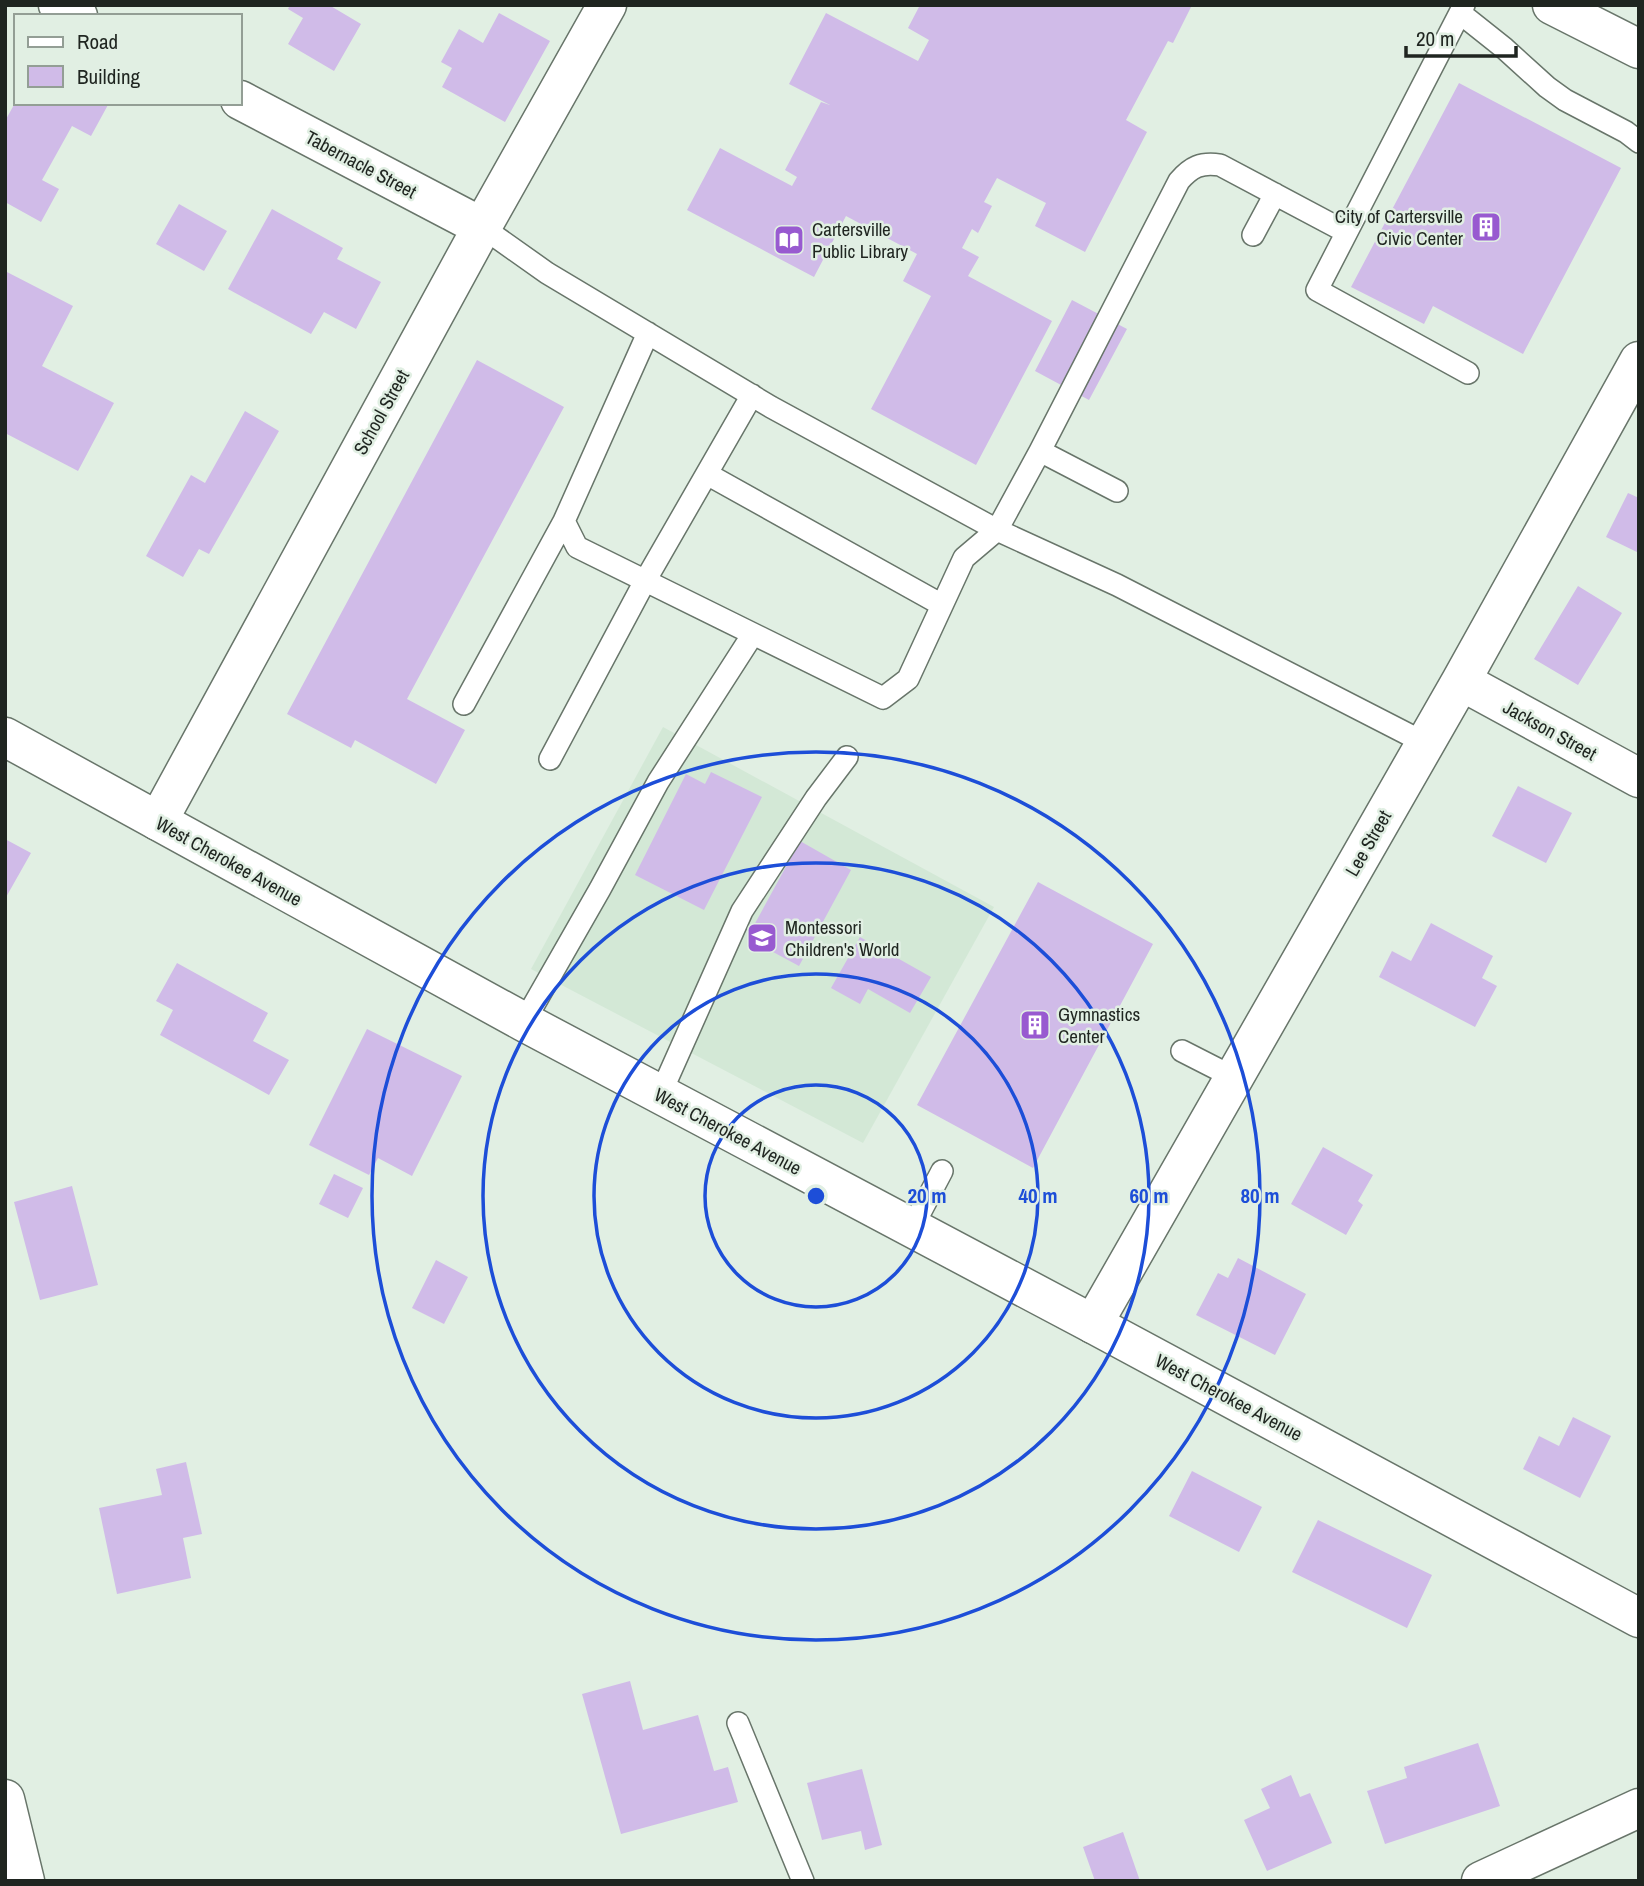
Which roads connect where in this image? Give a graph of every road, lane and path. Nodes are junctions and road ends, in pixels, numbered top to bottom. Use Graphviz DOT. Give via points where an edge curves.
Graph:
graph roads {
  1 [pos="58,5"];
  2 [pos="607,5"];
  3 [pos="1552,5"];
  4 [pos="1462,9"];
  5 [pos="74,14"];
  6 [pos="1639,49"];
  7 [pos="242,101"];
  8 [pos="1639,142"];
  9 [pos="1275,194"];
  10 [pos="482,227"];
  11 [pos="1346,232"];
  12 [pos="1253,234"];
  13 [pos="648,333"];
  14 [pos="1468,373"];
  15 [pos="1634,378"];
  16 [pos="752,395"];
  17 [pos="1040,451"];
  18 [pos="707,474"];
  19 [pos="1117,491"];
  20 [pos="564,521"];
  21 [pos="997,530"];
  22 [pos="645,581"];
  23 [pos="942,605"];
  24 [pos="753,634"];
  25 [pos="1461,681"];
  26 [pos="464,704"];
  27 [pos="5,737"];
  28 [pos="1425,743"];
  29 [pos="847,757"];
  30 [pos="550,759"];
  31 [pos="1639,778"];
  32 [pos="158,821"];
  33 [pos="524,1022"];
  34 [pos="1182,1051"];
  35 [pos="1233,1077"];
  36 [pos="660,1094"];
  37 [pos="942,1171"];
  38 [pos="912,1228"];
  39 [pos="1093,1324"];
  40 [pos="1639,1618"];
  41 [pos="738,1723"];
  42 [pos="5,1800"];
  43 [pos="1639,1808"];
  44 [pos="25,1881"];
  45 [pos="803,1881"];
  46 [pos="1481,1881"];
  1 -- 5 [label="street"];
  2 -- 10 [label="street, School Street"];
  3 -- 6 [label="street"];
  4 -- 8 [label="lane" via="1547,87"];
  4 -- 11 [label="lane"];
  7 -- 10 [label="street, Tabernacle Street"];
  9 -- 11 [label="lane"];
  9 -- 12 [label="lane"];
  9 -- 17 [label="lane" via="1220,165 1198,164 1187,172"];
  10 -- 13 [label="lane" via="547,273"];
  10 -- 32 [label="street, School Street"];
  11 -- 14 [label="lane" via="1317,290"];
  13 -- 16 [label="lane"];
  13 -- 20 [label="lane"];
  15 -- 25 [label="street, Lee Street"];
  16 -- 18 [label="lane"];
  16 -- 21 [label="lane"];
  17 -- 19 [label="lane"];
  17 -- 21 [label="lane"];
  18 -- 22 [label="lane"];
  18 -- 23 [label="lane"];
  20 -- 22 [label="lane" via="577,547"];
  20 -- 26 [label="lane"];
  21 -- 23 [label="lane" via="964,558"];
  21 -- 28 [label="lane" via="1117,585"];
  22 -- 24 [label="lane"];
  22 -- 30 [label="lane"];
  23 -- 24 [label="lane" via="908,679 883,698"];
  24 -- 33 [label="lane" via="658,782"];
  25 -- 28 [label="street, Lee Street"];
  25 -- 31 [label="street, Jackson Street"];
  27 -- 32 [label="street, West Cherokee Avenue"];
  28 -- 35 [label="street, Lee Street"];
  29 -- 36 [label="lane" via="742,911"];
  32 -- 33 [label="street, West Cherokee Avenue"];
  33 -- 36 [label="street, West Cherokee Avenue"];
  34 -- 35 [label="lane"];
  35 -- 39 [label="street, Lee Street"];
  36 -- 38 [label="street, West Cherokee Avenue"];
  37 -- 38 [label="lane"];
  38 -- 39 [label="street, West Cherokee Avenue"];
  39 -- 40 [label="street, West Cherokee Avenue"];
  41 -- 45 [label="lane"];
  42 -- 44 [label="street"];
  43 -- 46 [label="street"];
}
